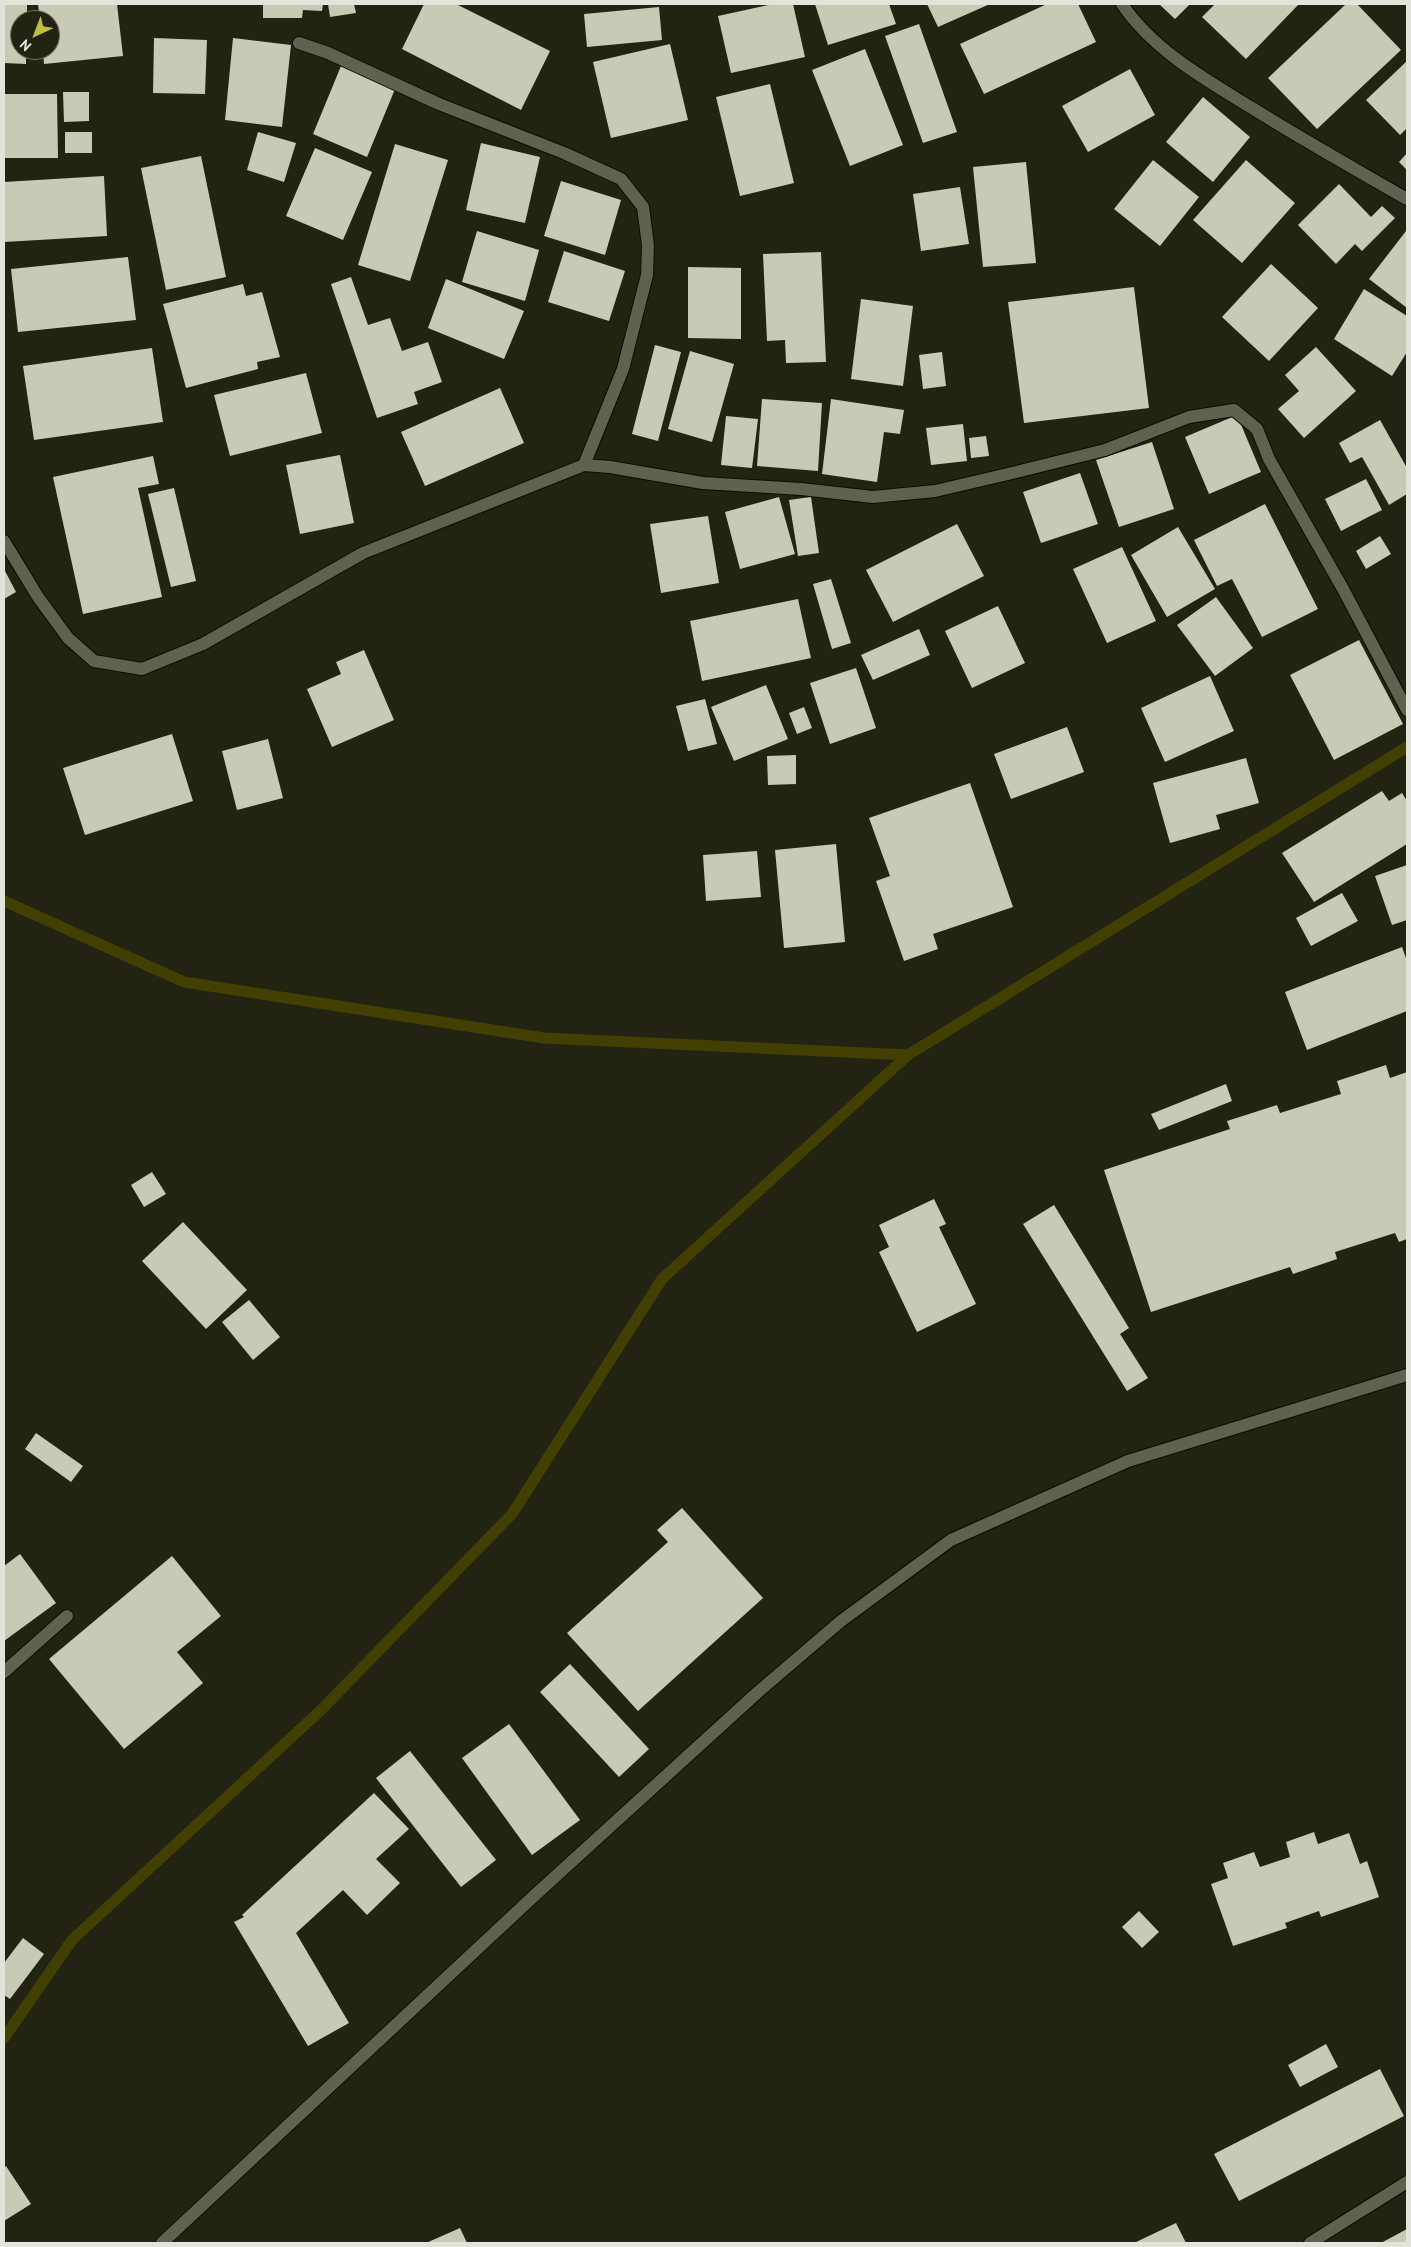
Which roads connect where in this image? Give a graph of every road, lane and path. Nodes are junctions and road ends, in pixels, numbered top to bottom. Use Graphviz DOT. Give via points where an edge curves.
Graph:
graph roads {
  1 [pos="1122,4"];
  2 [pos="299,43"];
  3 [pos="1407,199"];
  4 [pos="584,465"];
  5 [pos="4,541"];
  6 [pos="1407,710"];
  7 [pos="1407,1375"];
  8 [pos="67,1616"];
  9 [pos="4,1672"];
  10 [pos="1407,2182"];
  11 [pos="162,2243"];
  12 [pos="1310,2243"];
  1 -- 3 [label="street" via="1164,48 1203,78"];
  2 -- 4 [label="street" via="328,52 439,104 621,179 643,207 648,245 647,275 623,369"];
  4 -- 5 [label="street" via="363,553 203,644 142,669 94,661 68,638"];
  4 -- 6 [label="street" via="703,483 801,489 873,498 935,491 1008,474 1105,450 1189,417 1234,410 1257,429 1270,459"];
  7 -- 11 [label="street" via="1128,1461 951,1540 841,1621 758,1692"];
  8 -- 9 [label="street"];
  10 -- 12 [label="street"];
}
